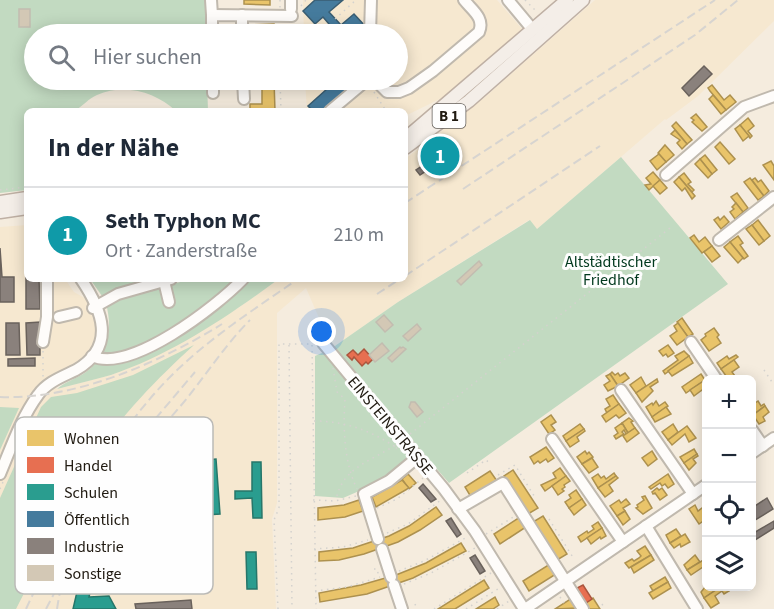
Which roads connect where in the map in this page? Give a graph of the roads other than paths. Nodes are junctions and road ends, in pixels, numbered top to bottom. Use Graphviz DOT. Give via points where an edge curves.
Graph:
graph roads {
  1 [pos="211,0"];
  2 [pos="371,0"];
  3 [pos="464,0"];
  4 [pos="508,0"];
  5 [pos="567,0"];
  6 [pos="583,0"];
  7 [pos="293,8"];
  8 [pos="212,15"];
  9 [pos="242,15"];
  10 [pos="212,24"];
  11 [pos="242,24"];
  12 [pos="370,24"];
  13 [pos="537,34"];
  14 [pos="408,89"];
  15 [pos="244,90"];
  16 [pos="360,90"];
  17 [pos="384,90"];
  18 [pos="406,90"];
  19 [pos="774,96"];
  20 [pos="244,99"];
  21 [pos="334,108"];
  22 [pos="408,137"];
  23 [pos="408,146"];
  24 [pos="666,175"];
  25 [pos="24,198"];
  26 [pos="774,198"];
  27 [pos="0,202"];
  28 [pos="24,208"];
  29 [pos="0,212"];
  30 [pos="719,240"];
  31 [pos="47,282"];
  32 [pos="82,282"];
  33 [pos="160,282"];
  34 [pos="167,282"];
  35 [pos="240,282"];
  36 [pos="169,302"];
  37 [pos="95,307"];
  38 [pos="76,313"];
  39 [pos="59,317"];
  40 [pos="43,342"];
  41 [pos="691,342"];
  42 [pos="323,343"];
  43 [pos="92,356"];
  44 [pos="714,375"];
  45 [pos="621,390"];
  46 [pos="25,417"];
  47 [pos="756,436"];
  48 [pos="774,438"];
  49 [pos="552,439"];
  50 [pos="15,440"];
  51 [pos="763,446"];
  52 [pos="756,450"];
  53 [pos="418,457"];
  54 [pos="0,474"];
  55 [pos="702,488"];
  56 [pos="693,495"];
  57 [pos="458,509"];
  58 [pos="646,526"];
  59 [pos="623,542"];
  60 [pos="566,582"];
  61 [pos="402,609"];
  62 [pos="525,609"];
  63 [pos="583,609"];
  64 [pos="697,609"];
  1 -- 8 [label="street"];
  2 -- 12 [label="street"];
  3 -- 14 [label="street" via="480,19 479,32"];
  4 -- 13 [label="street"];
  5 -- 13 [label="main road, B 1"];
  6 -- 13 [label="main road, B 1"];
  7 -- 9 [label="street"];
  8 -- 9 [label="street"];
  8 -- 10 [label="street"];
  9 -- 11 [label="street"];
  13 -- 22 [label="main road, B 1"];
  13 -- 23 [label="main road, B 1" via="469,100"];
  15 -- 20 [label="street"];
  16 -- 21 [label="street"];
  17 -- 18 [label="street"];
  19 -- 24 [label="street" via="744,107"];
  25 -- 27 [label="main road"];
  26 -- 30 [label="street"];
  28 -- 29 [label="main road"];
  31 -- 40 [label="street"];
  32 -- 37 [label="street"];
  33 -- 37 [label="street" via="118,294"];
  34 -- 36 [label="street"];
  35 -- 43 [label="street" via="227,296 164,340 124,356 101,360"];
  37 -- 43 [label="street" via="102,330"];
  38 -- 39 [label="street"];
  41 -- 44 [label="street"];
  42 -- 53 [label="street, EINSTEINSTRASSE"];
  43 -- 46 [label="street" via="43,389"];
  45 -- 56 [label="street"];
  47 -- 51 [label="street"];
  48 -- 51 [label="street"];
  49 -- 59 [label="street"];
  50 -- 54 [label="street"];
  51 -- 52 [label="street"];
  53 -- 57 [label="street, EINSTEINSTRASSE"];
  53 -- 61 [label="street" via="389,481 364,494"];
  55 -- 56 [label="street"];
  56 -- 58 [label="street"];
  57 -- 60 [label="street" via="503,483"];
  57 -- 62 [label="street, EINSTEINSTRASSE" via="480,533"];
  58 -- 59 [label="street"];
  58 -- 64 [label="street"];
  59 -- 60 [label="street"];
  60 -- 62 [label="street"];
  60 -- 63 [label="street"];
}
